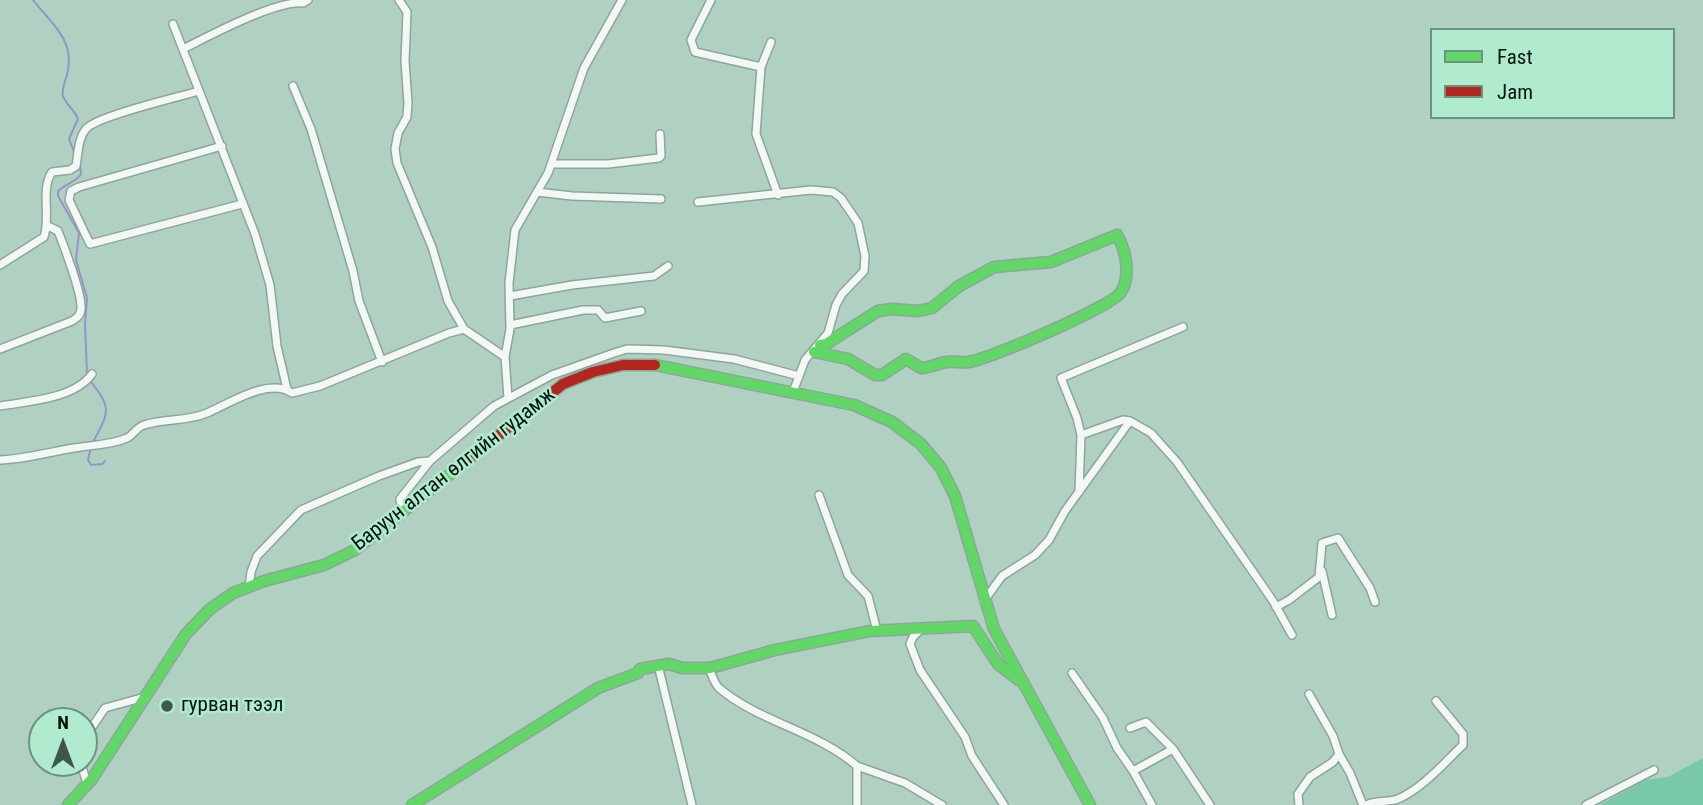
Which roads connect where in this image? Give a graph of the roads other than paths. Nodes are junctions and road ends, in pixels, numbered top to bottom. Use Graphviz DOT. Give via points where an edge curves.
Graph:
graph roads {
  1 [pos="308,0"];
  2 [pos="400,0"];
  3 [pos="622,0"];
  4 [pos="711,0"];
  5 [pos="173,24"];
  6 [pos="771,42"];
  7 [pos="183,49"];
  8 [pos="761,67"];
  9 [pos="293,86"];
  10 [pos="200,91"];
  11 [pos="660,134"];
  12 [pos="222,146"];
  13 [pos="551,164"];
  14 [pos="537,191"];
  15 [pos="778,195"];
  16 [pos="661,199"];
  17 [pos="698,202"];
  18 [pos="242,204"];
  19 [pos="48,226"];
  20 [pos="0,265"];
  21 [pos="668,266"];
  22 [pos="510,296"];
  23 [pos="641,311"];
  24 [pos="510,325"];
  25 [pos="1183,327"];
  26 [pos="464,329"];
  27 [pos="817,348"];
  28 [pos="0,349"];
  29 [pos="505,357"];
  30 [pos="382,362"];
  31 [pos="92,374"];
  32 [pos="799,376"];
  33 [pos="287,389"];
  34 [pos="793,392"];
  35 [pos="508,398"];
  36 [pos="0,406"];
  37 [pos="1130,421"];
  38 [pos="1081,435"];
  39 [pos="0,460"];
  40 [pos="430,461"];
  41 [pos="1079,492"];
  42 [pos="820,495"];
  43 [pos="402,512"];
  44 [pos="1320,568"];
  45 [pos="249,587"];
  46 [pos="984,601"];
  47 [pos="1375,602"];
  48 [pos="1276,607"];
  49 [pos="1332,615"];
  50 [pos="922,629"];
  51 [pos="877,631"];
  52 [pos="1292,635"];
  53 [pos="658,665"];
  54 [pos="709,668"];
  55 [pos="1072,673"];
  56 [pos="1020,680"];
  57 [pos="1309,694"];
  58 [pos="145,696"];
  59 [pos="1436,701"];
  60 [pos="98,718"];
  61 [pos="1130,728"];
  62 [pos="1173,749"];
  63 [pos="1339,754"];
  64 [pos="857,766"];
  65 [pos="1654,770"];
  66 [pos="1133,771"];
  67 [pos="85,777"];
  68 [pos="87,784"];
  69 [pos="68,805"];
  70 [pos="412,805"];
  71 [pos="692,805"];
  72 [pos="857,805"];
  73 [pos="942,805"];
  74 [pos="1004,805"];
  75 [pos="1090,805"];
  76 [pos="1152,805"];
  77 [pos="1210,805"];
  78 [pos="1299,805"];
  79 [pos="1364,805"];
  80 [pos="1586,805"];
  1 -- 7 [label="street" via="274,4"];
  2 -- 26 [label="street" via="407,12 404,61 408,103 395,149 397,163 432,247 448,301"];
  3 -- 13 [label="street" via="584,68"];
  4 -- 8 [label="street" via="691,40 695,52"];
  5 -- 7 [label="street"];
  6 -- 8 [label="street"];
  7 -- 10 [label="street"];
  8 -- 15 [label="street" via="756,134"];
  9 -- 30 [label="street" via="311,130 359,301"];
  10 -- 12 [label="street"];
  10 -- 19 [label="street" via="87,127 76,166 52,172 46,180"];
  11 -- 13 [label="street" via="659,158"];
  12 -- 18 [label="street"];
  12 -- 18 [label="street" via="79,187 71,191 69,200 90,244"];
  13 -- 14 [label="street"];
  14 -- 16 [label="street"];
  14 -- 22 [label="street" via="515,230"];
  15 -- 17 [label="street"];
  15 -- 27 [label="street" via="833,192 848,207 862,233 864,271 842,294"];
  18 -- 33 [label="street" via="270,285"];
  19 -- 20 [label="street" via="44,237"];
  19 -- 28 [label="street" via="58,231 81,312 72,321"];
  21 -- 22 [label="street" via="654,276"];
  22 -- 24 [label="street"];
  23 -- 24 [label="street" via="605,317 598,310 583,310"];
  24 -- 29 [label="street"];
  25 -- 38 [label="street" via="1061,378"];
  26 -- 29 [label="street"];
  26 -- 30 [label="street"];
  27 -- 27 [label="main road" via="878,311 932,308 995,267 1051,262 1117,235 1123,245 1127,275 1115,298 1081,318 970,362 921,368 906,359 875,375"];
  27 -- 32 [label="street"];
  29 -- 35 [label="street"];
  30 -- 33 [label="street" via="320,386 292,393"];
  31 -- 36 [label="street" via="69,391"];
  32 -- 34 [label="street"];
  32 -- 35 [label="street" via="733,359 627,349 552,375"];
  33 -- 39 [label="street" via="243,395 186,420 143,425 128,437 102,445"];
  34 -- 43 [label="main road, Баруун алтан өлгийн гудамж" via="655,365 623,365 564,384"];
  34 -- 46 [label="main road, Баруун алтан өлгийн гудамж" via="883,415 935,458 962,510"];
  35 -- 40 [label="street"];
  37 -- 38 [label="street"];
  37 -- 41 [label="street"];
  37 -- 48 [label="street" via="1151,433 1177,462"];
  38 -- 41 [label="street"];
  40 -- 43 [label="street" via="400,499"];
  40 -- 45 [label="street" via="349,488 301,510 257,556"];
  41 -- 46 [label="street" via="1049,540 1002,576"];
  42 -- 51 [label="street" via="848,575 868,597"];
  43 -- 45 [label="main road, Баруун алтан өлгийн гудамж" via="355,550 324,565"];
  44 -- 47 [label="street" via="1322,543 1338,538"];
  44 -- 48 [label="street" via="1319,577"];
  44 -- 49 [label="street"];
  45 -- 58 [label="main road, Баруун алтан өлгийн гудамж" via="210,609 186,634"];
  46 -- 56 [label="main road, Баруун алтан өлгийн гудамж"];
  48 -- 52 [label="street"];
  50 -- 51 [label="main road"];
  50 -- 56 [label="main road" via="973,626 1007,674"];
  50 -- 74 [label="street" via="910,644 920,670"];
  51 -- 54 [label="main road"];
  53 -- 54 [label="main road"];
  53 -- 70 [label="main road" via="598,688"];
  53 -- 71 [label="street"];
  54 -- 64 [label="street" via="716,686"];
  55 -- 66 [label="street"];
  56 -- 75 [label="main road"];
  57 -- 63 [label="street"];
  58 -- 60 [label="street" via="105,708"];
  58 -- 68 [label="main road, Баруун алтан өлгийн гудамж"];
  59 -- 79 [label="street" via="1463,734 1463,745 1396,800 1377,799"];
  61 -- 62 [label="street" via="1146,722"];
  62 -- 66 [label="street"];
  62 -- 77 [label="street"];
  63 -- 78 [label="street" via="1311,777 1298,794"];
  63 -- 79 [label="street"];
  64 -- 72 [label="street"];
  64 -- 73 [label="street" via="905,783"];
  65 -- 80 [label="street"];
  66 -- 76 [label="street"];
  67 -- 68 [label="street"];
  68 -- 69 [label="main road, Баруун алтан өлгийн гудамж"];
}
